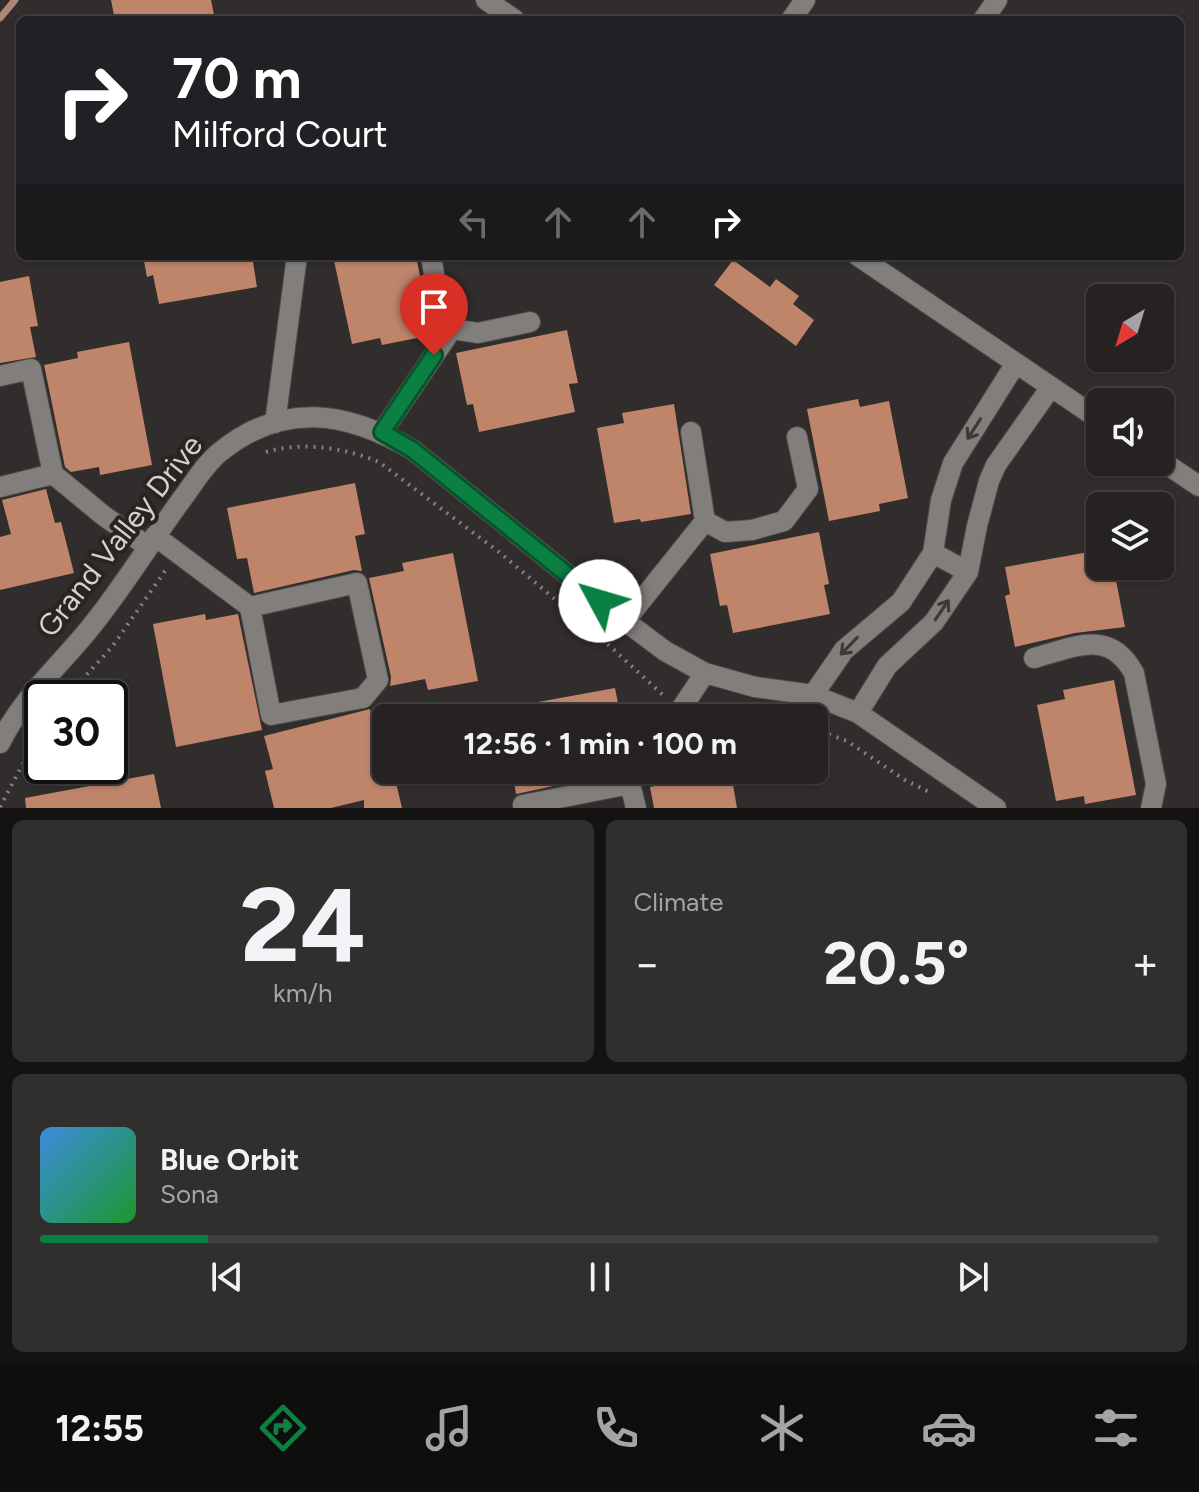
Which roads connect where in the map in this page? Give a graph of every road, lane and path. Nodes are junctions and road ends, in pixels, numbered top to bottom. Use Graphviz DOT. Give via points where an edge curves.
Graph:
graph roads {
  1 [pos="486,0"];
  2 [pos="509,16"];
  3 [pos="296,260"];
  4 [pos="432,260"];
  5 [pos="864,260"];
  6 [pos="530,322"];
  7 [pos="452,329"];
  8 [pos="1016,363"];
  9 [pos="0,376"];
  10 [pos="1051,387"];
  11 [pos="1086,411"];
  12 [pos="275,423"];
  13 [pos="382,432"];
  14 [pos="691,432"];
  15 [pos="797,437"];
  16 [pos="261,454"];
  17 [pos="1174,469"];
  18 [pos="53,474"];
  19 [pos="1199,486"];
  20 [pos="0,487"];
  21 [pos="705,521"];
  22 [pos="151,541"];
  23 [pos="175,551"];
  24 [pos="933,553"];
  25 [pos="968,572"];
  26 [pos="250,607"];
  27 [pos="625,621"];
  28 [pos="1034,658"];
  29 [pos="705,673"];
  30 [pos="82,680"];
  31 [pos="813,695"];
  32 [pos="672,704"];
  33 [pos="684,704"];
  34 [pos="858,713"];
  35 [pos="828,734"];
  36 [pos="0,743"];
  37 [pos="24,762"];
  38 [pos="607,784"];
  39 [pos="635,784"];
  40 [pos="928,791"];
  41 [pos="0,807"];
  42 [pos="524,808"];
  43 [pos="636,808"];
  44 [pos="996,808"];
  45 [pos="1151,808"];
  1 -- 2 [label="street"];
  3 -- 12 [label="street"];
  4 -- 7 [label="street" via="439,303"];
  5 -- 8 [label="street"];
  6 -- 7 [label="street" via="478,333"];
  7 -- 13 [label="street"];
  8 -- 10 [label="street"];
  8 -- 24 [label="street, one-way" via="953,463"];
  9 -- 18 [label="street" via="31,369"];
  10 -- 11 [label="street"];
  10 -- 25 [label="street" via="993,473"];
  12 -- 13 [label="street, Grand Valley Drive" via="333,417"];
  12 -- 22 [label="street, Grand Valley Drive" via="218,453"];
  13 -- 27 [label="street, Grand Valley Drive" via="413,450"];
  14 -- 21 [label="street"];
  15 -- 21 [label="street" via="808,489 784,521 725,532"];
  16 -- 32 [label="path" via="319,447 379,462 499,552"];
  17 -- 19 [label="street"];
  18 -- 20 [label="street"];
  18 -- 22 [label="street" via="104,516"];
  21 -- 27 [label="street"];
  22 -- 23 [label="street"];
  22 -- 36 [label="street, Grand Valley Drive" via="94,623 23,702"];
  23 -- 26 [label="street"];
  23 -- 30 [label="path" via="112,647"];
  24 -- 25 [label="street"];
  24 -- 31 [label="street, one-way" via="901,602 844,650"];
  34 -- 25 [label="street, one-way" via="887,666 934,622"];
  26 -- 26 [label="street" via="271,715 363,698 378,680 357,583"];
  27 -- 29 [label="street, Grand Valley Drive"];
  28 -- 45 [label="street" via="1098,644 1125,657 1134,673 1156,784"];
  29 -- 31 [label="street, Grand Valley Drive"];
  29 -- 33 [label="street"];
  31 -- 34 [label="street, Grand Valley Drive"];
  34 -- 44 [label="street, Grand Valley Drive"];
  35 -- 40 [label="path"];
  37 -- 41 [label="path"];
  38 -- 42 [label="street"];
  39 -- 43 [label="street"];
}
